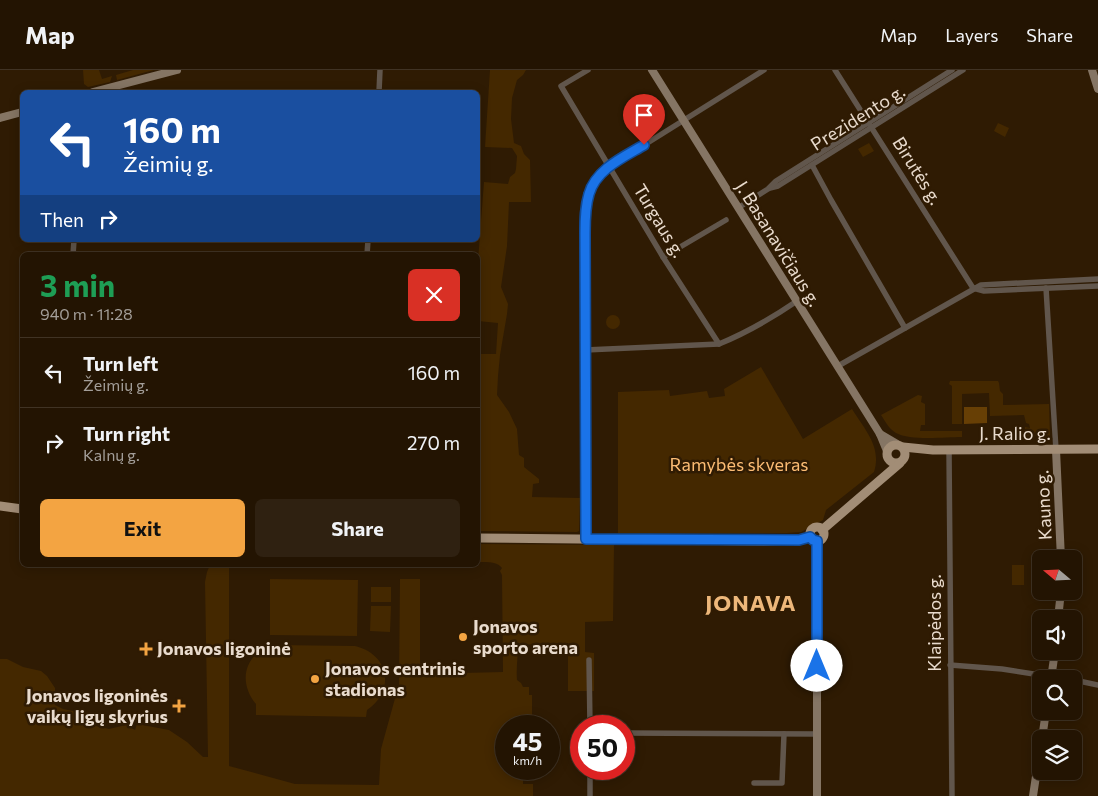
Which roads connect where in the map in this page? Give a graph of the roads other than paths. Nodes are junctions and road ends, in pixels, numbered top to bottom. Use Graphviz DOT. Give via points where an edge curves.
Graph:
graph roads {
  1 [pos="177,70"];
  2 [pos="380,70"];
  3 [pos="588,70"];
  4 [pos="652,70"];
  5 [pos="764,70"];
  6 [pos="835,70"];
  7 [pos="952,70"];
  8 [pos="964,70"];
  9 [pos="1092,70"];
  10 [pos="1098,89"];
  11 [pos="101,90"];
  12 [pos="379,90"];
  13 [pos="20,113"];
  14 [pos="0,118"];
  15 [pos="683,121"];
  16 [pos="870,125"];
  17 [pos="812,165"];
  18 [pos="609,167"];
  19 [pos="768,189"];
  20 [pos="738,208"];
  21 [pos="726,220"];
  22 [pos="663,258"];
  23 [pos="1098,279"];
  24 [pos="1098,286"];
  25 [pos="973,288"];
  26 [pos="1046,288"];
  27 [pos="796,302"];
  28 [pos="905,328"];
  29 [pos="719,344"];
  30 [pos="586,350"];
  31 [pos="838,366"];
  32 [pos="880,434"];
  33 [pos="900,446"];
  34 [pos="1098,449"];
  35 [pos="933,450"];
  36 [pos="949,450"];
  37 [pos="1056,450"];
  38 [pos="887,454"];
  39 [pos="902,461"];
  40 [pos="879,480"];
  41 [pos="0,506"];
  42 [pos="20,509"];
  43 [pos="480,538"];
  44 [pos="586,539"];
  45 [pos="814,539"];
  46 [pos="1061,550"];
  47 [pos="590,660"];
  48 [pos="950,664"];
  49 [pos="1032,675"];
  50 [pos="1082,682"];
  51 [pos="1098,685"];
  52 [pos="590,715"];
  53 [pos="635,733"];
  54 [pos="784,734"];
  55 [pos="817,734"];
  56 [pos="590,780"];
  57 [pos="1035,780"];
  58 [pos="754,783"];
  59 [pos="590,796"];
  60 [pos="816,796"];
  61 [pos="952,796"];
  62 [pos="1033,796"];
  1 -- 11 [label="main road"];
  2 -- 12 [label="street"];
  3 -- 18 [label="street, Turgaus g." via="560,86"];
  4 -- 15 [label="main road, J. Basanavičiaus g."];
  5 -- 15 [label="street"];
  6 -- 16 [label="street, Birutės g."];
  7 -- 16 [label="street, Prezidento g."];
  8 -- 16 [label="street, Prezidento g."];
  9 -- 10 [label="main road"];
  13 -- 14 [label="main road"];
  15 -- 18 [label="street"];
  15 -- 20 [label="main road, J. Basanavičiaus g."];
  16 -- 17 [label="street, Prezidento g."];
  16 -- 19 [label="street, Prezidento g." via="776,181"];
  16 -- 25 [label="street, Birutės g."];
  17 -- 19 [label="street, Prezidento g."];
  17 -- 28 [label="street"];
  18 -- 22 [label="street, Turgaus g."];
  18 -- 30 [label="street" via="594,180 586,207"];
  19 -- 20 [label="street, Prezidento g."];
  20 -- 27 [label="main road, J. Basanavičiaus g."];
  21 -- 22 [label="street"];
  22 -- 29 [label="street, Turgaus g."];
  23 -- 25 [label="street"];
  24 -- 26 [label="street"];
  25 -- 26 [label="street"];
  25 -- 28 [label="street"];
  26 -- 37 [label="street"];
  27 -- 29 [label="street"];
  27 -- 31 [label="main road, J. Basanavičiaus g."];
  28 -- 31 [label="street"];
  29 -- 30 [label="street"];
  30 -- 44 [label="street"];
  31 -- 32 [label="main road, J. Basanavičiaus g."];
  32 -- 33 [label="main road, J. Basanavičiaus g."];
  32 -- 38 [label="main road, J. Basanavičiaus g."];
  33 -- 35 [label="main road, J. Ralio g."];
  33 -- 38 [label="main road" via="891,446"];
  33 -- 39 [label="main road" via="906,453"];
  34 -- 37 [label="main road, J. Ralio g."];
  35 -- 36 [label="main road, J. Ralio g."];
  35 -- 39 [label="main road, J. Ralio g."];
  36 -- 37 [label="main road, J. Ralio g."];
  36 -- 48 [label="street, Klaipėdos g."];
  37 -- 46 [label="main road, Kauno g."];
  38 -- 39 [label="main road" via="891,462"];
  38 -- 40 [label="main road"];
  39 -- 40 [label="main road"];
  40 -- 45 [label="main road" via="822,530 822,540"];
  41 -- 42 [label="main road"];
  43 -- 44 [label="main road"];
  44 -- 45 [label="main road"];
  45 -- 55 [label="main road"];
  47 -- 52 [label="street"];
  48 -- 49 [label="street"];
  48 -- 61 [label="street, Klaipėdos g."];
  50 -- 51 [label="street"];
  53 -- 54 [label="street"];
  54 -- 55 [label="street"];
  54 -- 58 [label="street" via="782,784"];
  55 -- 60 [label="main road"];
  56 -- 59 [label="street"];
  57 -- 62 [label="main road"];
}
